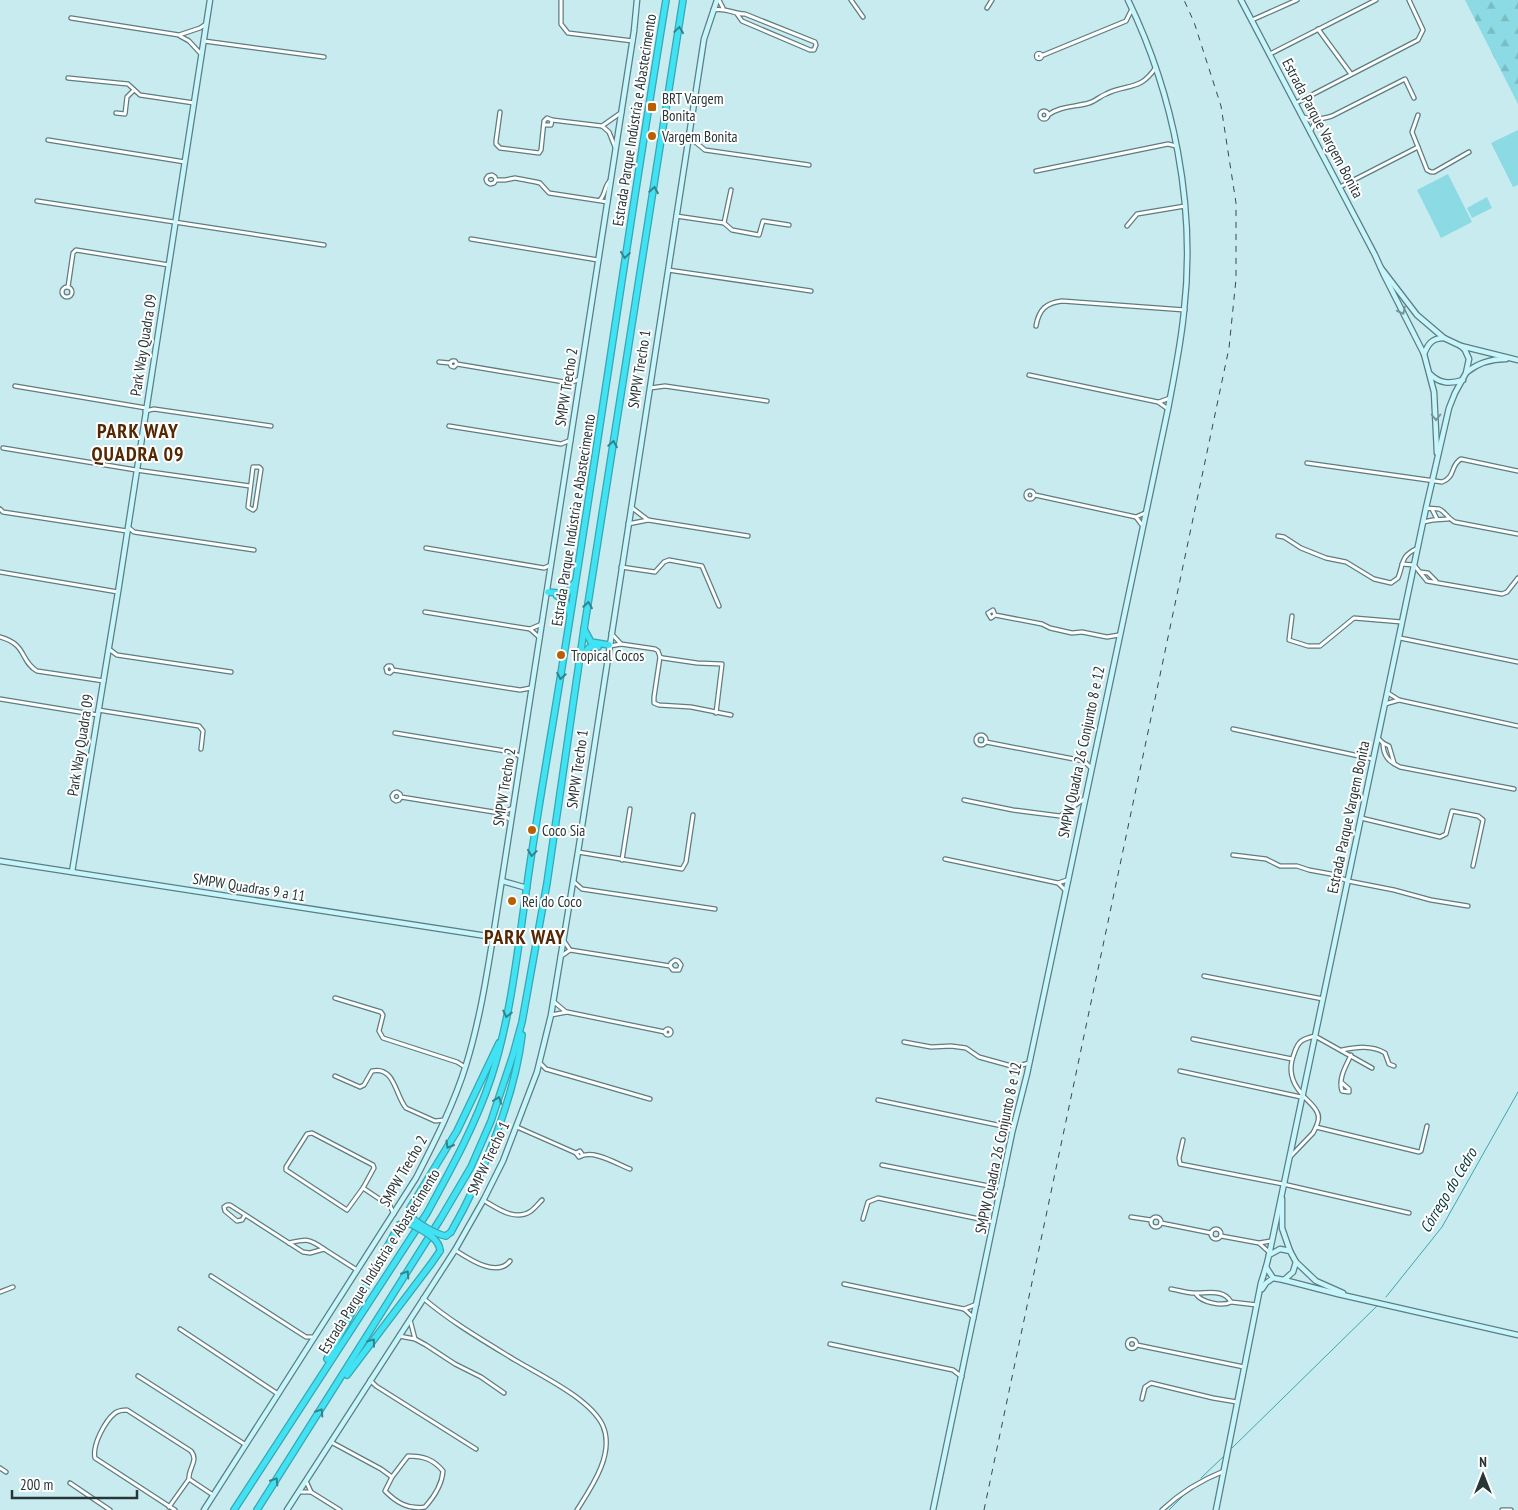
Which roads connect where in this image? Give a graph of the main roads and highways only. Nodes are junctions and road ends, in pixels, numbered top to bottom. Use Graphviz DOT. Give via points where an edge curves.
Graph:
graph roads {
  1 [pos="666,0"];
  2 [pos="683,0"];
  3 [pos="577,578"];
  4 [pos="571,616"];
  5 [pos="584,628"];
  6 [pos="580,657"];
  7 [pos="522,1022"];
  8 [pos="501,1039"];
  9 [pos="315,1383"];
  10 [pos="332,1394"];
  11 [pos="234,1510"];
  12 [pos="257,1510"];
  1 -- 3 [label="highway, Estrada Parque Indústria e Abastecimento, one-way"];
  5 -- 2 [label="highway, Estrada Parque Indústria e Abastecimento, one-way"];
  3 -- 4 [label="highway, Estrada Parque Indústria e Abastecimento"];
  3 -- 4 [label="highway" via="567,594 548,594 564,598"];
  4 -- 8 [label="highway, Estrada Parque Indústria e Abastecimento, one-way" via="537,816 514,985"];
  5 -- 6 [label="highway, Estrada Parque Indústria e Abastecimento"];
  5 -- 6 [label="highway" via="591,642 609,647 592,646"];
  6 -- 7 [label="highway, Estrada Parque Indústria e Abastecimento" via="547,883"];
  8 -- 7 [label="highway, one-way, bridge" via="457,1131 410,1208 414,1219 446,1236 465,1207 503,1111 519,1052"];
  10 -- 7 [label="highway, Estrada Parque Indústria e Abastecimento, one-way" via="471,1167 503,1087"];
  8 -- 9 [label="highway, Estrada Parque Indústria e Abastecimento" via="478,1115 451,1169 427,1213"];
  10 -- 9 [label="highway, one-way, bridge" via="440,1251 437,1241 409,1223 399,1225"];
  9 -- 11 [label="highway, Estrada Parque Indústria e Abastecimento"];
  12 -- 10 [label="highway, Estrada Parque Indústria e Abastecimento, one-way"];
}
